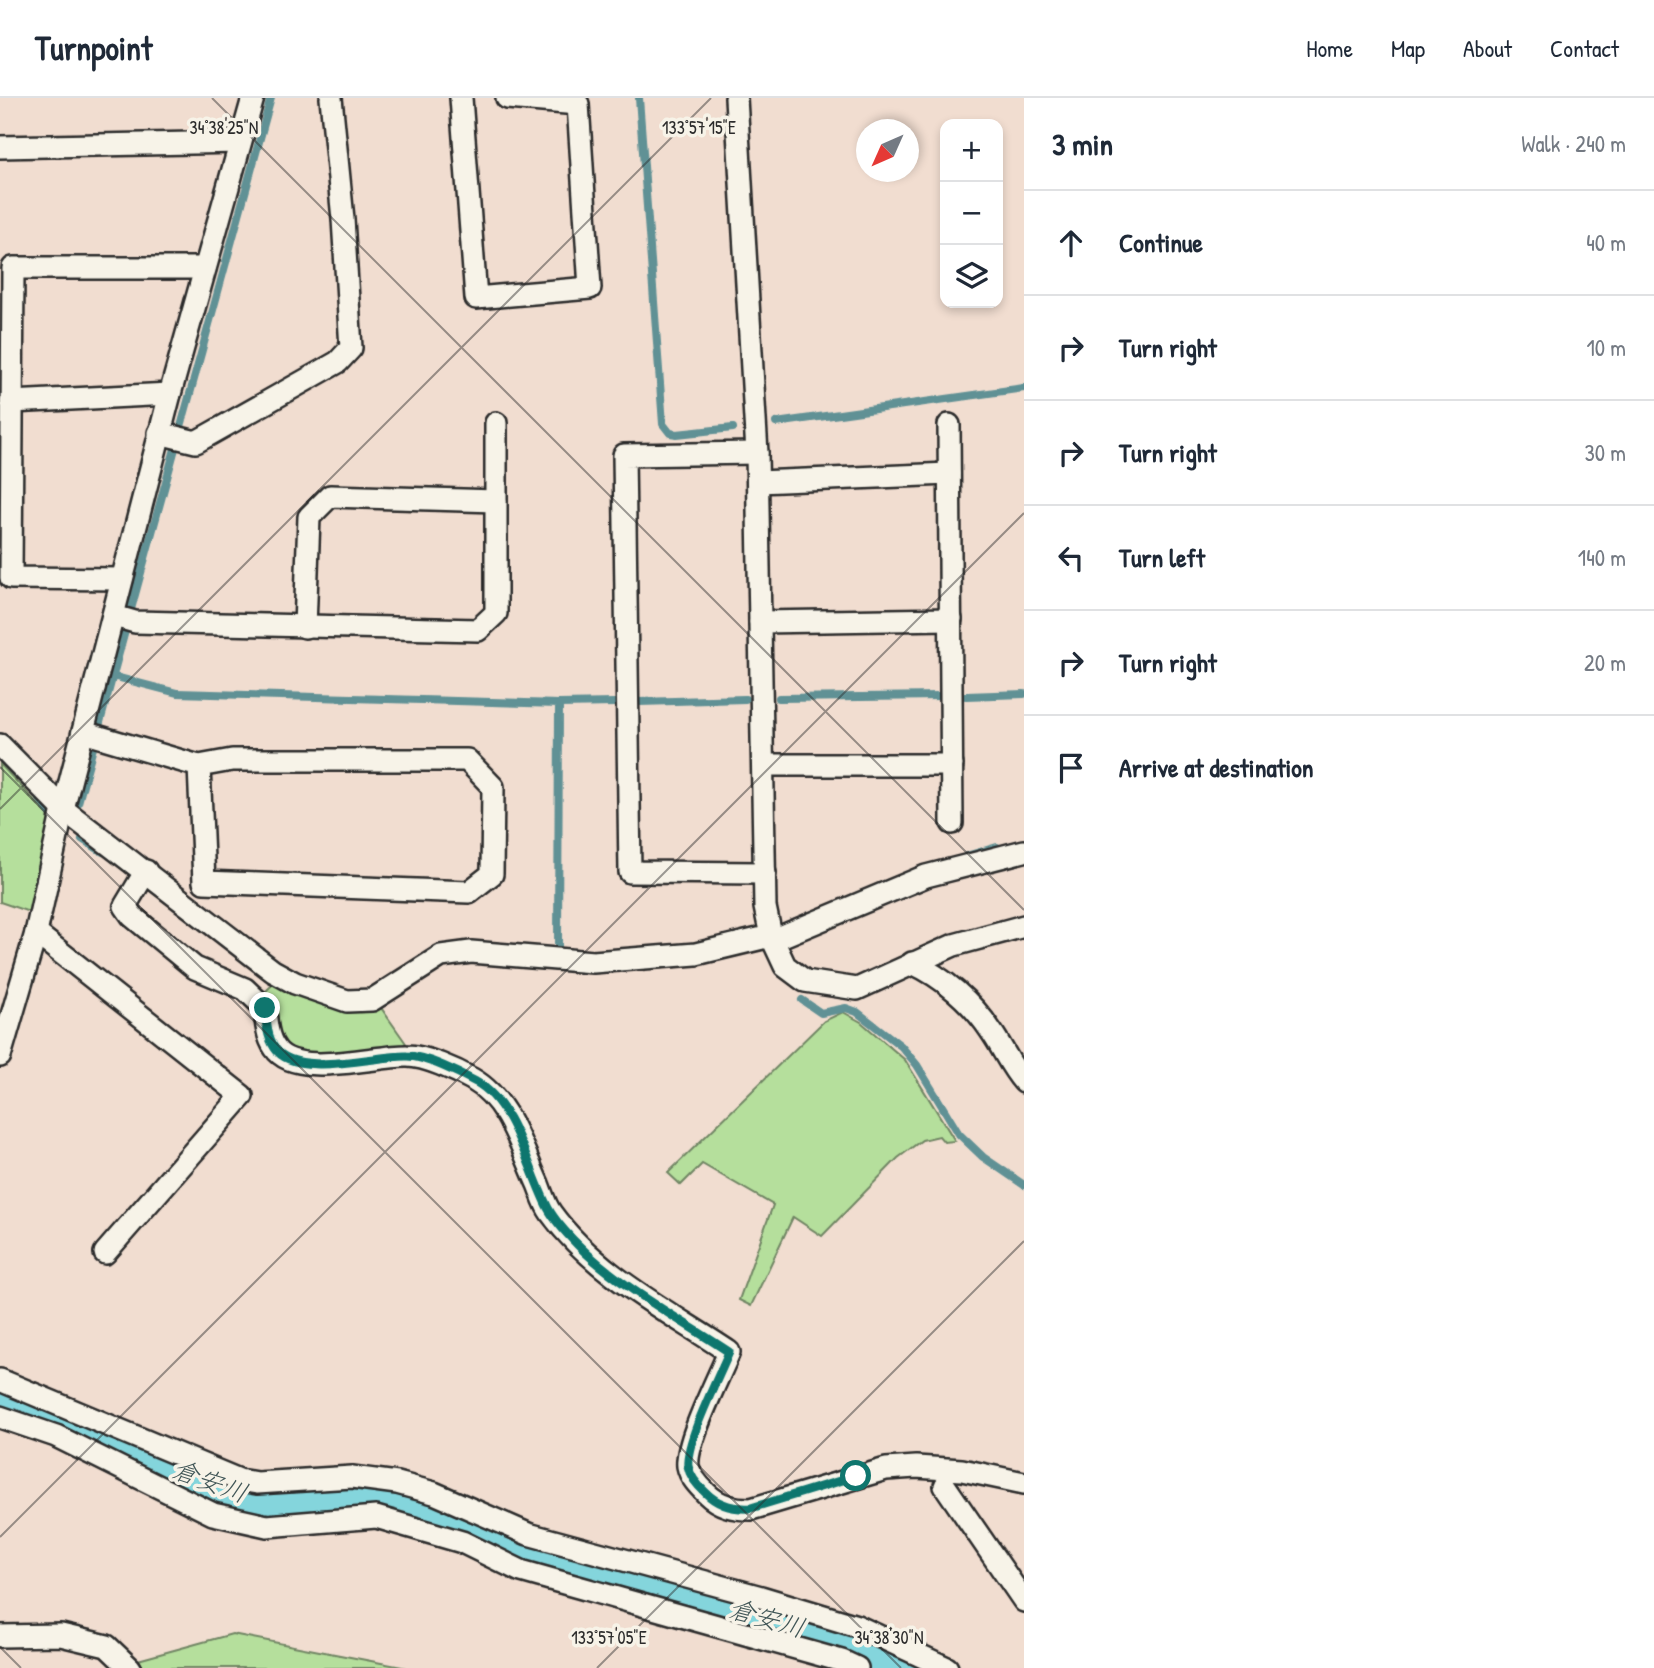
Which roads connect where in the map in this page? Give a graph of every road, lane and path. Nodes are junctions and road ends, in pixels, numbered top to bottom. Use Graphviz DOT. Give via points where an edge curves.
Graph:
graph roads {
  1 [pos="253,98"];
  2 [pos="331,98"];
  3 [pos="461,98"];
  4 [pos="507,98"];
  5 [pos="736,98"];
  6 [pos="240,142"];
  7 [pos="0,147"];
  8 [pos="205,268"];
  9 [pos="170,394"];
  10 [pos="11,402"];
  11 [pos="496,423"];
  12 [pos="948,425"];
  13 [pos="171,436"];
  14 [pos="757,453"];
  15 [pos="949,474"];
  16 [pos="758,482"];
  17 [pos="496,501"];
  18 [pos="122,579"];
  19 [pos="124,619"];
  20 [pos="951,619"];
  21 [pos="760,622"];
  22 [pos="305,626"];
  23 [pos="93,735"];
  24 [pos="0,745"];
  25 [pos="763,765"];
  26 [pos="952,765"];
  27 [pos="199,766"];
  28 [pos="63,809"];
  29 [pos="952,823"];
  30 [pos="1024,851"];
  31 [pos="146,871"];
  32 [pos="765,873"];
  33 [pos="204,882"];
  34 [pos="209,921"];
  35 [pos="1024,926"];
  36 [pos="36,933"];
  37 [pos="772,938"];
  38 [pos="912,963"];
  39 [pos="5,1023"];
  40 [pos="0,1056"];
  41 [pos="1024,1082"];
  42 [pos="105,1253"];
  43 [pos="0,1380"];
  44 [pos="0,1417"];
  45 [pos="1024,1483"];
  46 [pos="945,1486"];
  47 [pos="528,1534"];
  48 [pos="521,1571"];
  49 [pos="1024,1601"];
  50 [pos="0,1636"];
  51 [pos="130,1668"];
  52 [pos="857,1668"];
  53 [pos="947,1668"];
  1 -- 6 [label="street"];
  2 -- 13 [label="street" via="351,348 338,362 197,442"];
  3 -- 4 [label="street" via="476,299 590,288 578,104"];
  5 -- 14 [label="street"];
  6 -- 7 [label="street"];
  6 -- 8 [label="street"];
  8 -- 9 [label="street"];
  8 -- 10 [label="street" via="13,268"];
  9 -- 10 [label="street"];
  9 -- 13 [label="street"];
  10 -- 18 [label="street" via="11,579"];
  11 -- 17 [label="street"];
  12 -- 15 [label="street"];
  13 -- 18 [label="street"];
  14 -- 16 [label="street"];
  14 -- 32 [label="street" via="624,455 630,872"];
  15 -- 16 [label="street"];
  15 -- 20 [label="street"];
  16 -- 21 [label="street"];
  17 -- 22 [label="street" via="330,496 309,517"];
  17 -- 22 [label="street" via="496,613 478,630"];
  18 -- 19 [label="street"];
  19 -- 22 [label="street"];
  19 -- 23 [label="street"];
  20 -- 21 [label="street"];
  20 -- 26 [label="street"];
  21 -- 25 [label="street"];
  23 -- 27 [label="street"];
  23 -- 28 [label="street"];
  24 -- 28 [label="street"];
  25 -- 26 [label="street"];
  25 -- 32 [label="street"];
  26 -- 29 [label="street"];
  27 -- 33 [label="street"];
  27 -- 33 [label="street" via="232,760 467,760 493,787 492,874 469,892"];
  28 -- 31 [label="street"];
  28 -- 36 [label="street"];
  30 -- 37 [label="street" via="926,876"];
  31 -- 34 [label="street"];
  31 -- 45 [label="street" via="125,906 132,916 195,968 245,989 265,1008 275,1049 292,1062 351,1063 409,1056 457,1071 482,1085 505,1110 550,1211 579,1246 616,1277 729,1352 688,1455 691,1475 709,1496 736,1509 751,1508 886,1468 962,1471"];
  32 -- 37 [label="street" via="765,907"];
  33 -- 34 [label="street"];
  34 -- 37 [label="street" via="273,971 347,1001 372,999 441,956 471,952 593,962 696,954"];
  35 -- 38 [label="street" via="954,945"];
  36 -- 39 [label="street"];
  36 -- 42 [label="street" via="243,1096"];
  37 -- 38 [label="street" via="785,966 805,981 857,989"];
  38 -- 41 [label="street" via="933,973 973,1007"];
  39 -- 40 [label="street"];
  43 -- 47 [label="street" via="239,1480 257,1483 352,1476 397,1483 434,1493"];
  44 -- 48 [label="street" via="56,1436 213,1514 267,1526 376,1517 462,1542"];
  46 -- 49 [label="street"];
  47 -- 48 [label="street"];
  47 -- 53 [label="street" via="845,1622"];
  48 -- 52 [label="street"];
  50 -- 51 [label="street" via="61,1635 107,1646"];
}
